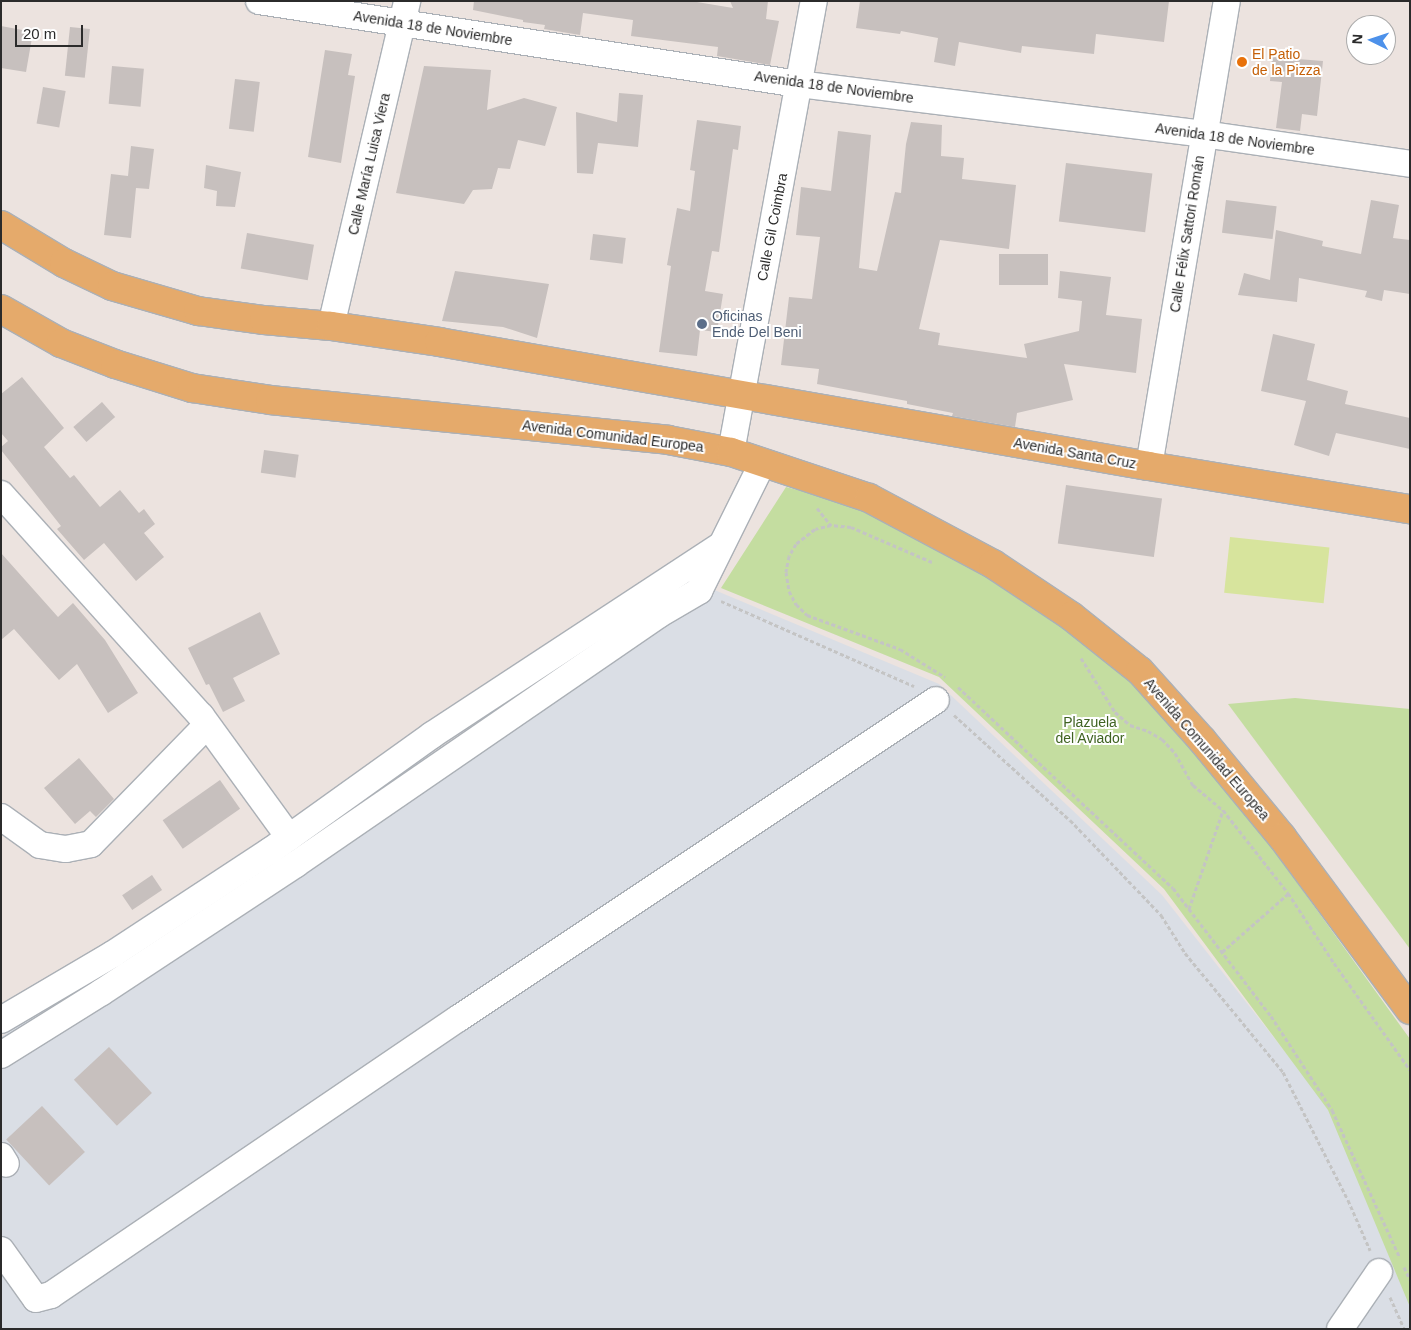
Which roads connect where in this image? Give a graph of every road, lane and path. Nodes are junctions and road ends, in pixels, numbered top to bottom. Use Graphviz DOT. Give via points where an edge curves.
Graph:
graph roads {
  1 [pos="259,1"];
  2 [pos="814,1"];
  3 [pos="1227,1"];
  4 [pos="405,12"];
  5 [pos="798,84"];
  6 [pos="1203,134"];
  7 [pos="1410,164"];
  8 [pos="1,225"];
  9 [pos="2,311"];
  10 [pos="330,326"];
  11 [pos="741,393"];
  12 [pos="730,452"];
  13 [pos="762,464"];
  14 [pos="1149,466"];
  15 [pos="1,494"];
  16 [pos="1410,509"];
  17 [pos="721,546"];
  18 [pos="937,565"];
  19 [pos="699,592"];
  20 [pos="1077,654"];
  21 [pos="936,700"];
  22 [pos="207,725"];
  23 [pos="1223,810"];
  24 [pos="1,817"];
  25 [pos="289,837"];
  26 [pos="1309,875"];
  27 [pos="1288,894"];
  28 [pos="1188,909"];
  29 [pos="1222,952"];
  30 [pos="1410,1010"];
  31 [pos="1,1020"];
  32 [pos="1,1055"];
  33 [pos="1410,1070"];
  34 [pos="1,1250"];
  35 [pos="1379,1272"];
  36 [pos="1410,1280"];
  37 [pos="1340,1329"];
  38 [pos="1404,1329"];
  1 -- 4 [label="street, Avenida 18 de Noviembre"];
  2 -- 5 [label="street, Calle Gil Coimbra"];
  3 -- 6 [label="street, Calle Félix Sattori Román"];
  4 -- 5 [label="street, Avenida 18 de Noviembre"];
  4 -- 10 [label="street, Calle María Luisa Viera"];
  5 -- 6 [label="street, Avenida 18 de Noviembre"];
  5 -- 11 [label="street, Calle Gil Coimbra"];
  6 -- 7 [label="street, Avenida 18 de Noviembre"];
  6 -- 14 [label="street, Calle Félix Sattori Román"];
  8 -- 10 [label="main road, Avenida Santa Cruz" via="64,263 112,286 198,311"];
  9 -- 12 [label="main road, Avenida Comunidad Europea" via="61,343 192,388 270,400 603,432"];
  10 -- 11 [label="main road, Avenida Santa Cruz"];
  11 -- 12 [label="street, Calle Gil Coimbra"];
  11 -- 14 [label="main road, Avenida Santa Cruz"];
  12 -- 13 [label="main road, Avenida Comunidad Europea"];
  13 -- 17 [label="street"];
  13 -- 26 [label="main road, Avenida Comunidad Europea" via="869,498 993,564 1071,616 1140,671 1208,746"];
  14 -- 16 [label="main road, Avenida Santa Cruz"];
  15 -- 22 [label="street"];
  17 -- 19 [label="street"];
  17 -- 25 [label="street" via="432,735"];
  18 -- 28 [label="path" via="852,527 831,525 815,529 796,544 789,556 786,572 789,591 807,615 900,649 939,672 1173,888"];
  19 -- 21 [label="path" via="854,658 919,688"];
  19 -- 32 [label="street" via="658,615 296,864"];
  20 -- 23 [label="path" via="1115,712 1130,725 1162,739 1175,753 1193,785"];
  21 -- 34 [label="street" via="434,1035 51,1296 36,1299"];
  21 -- 35 [label="path" via="1023,776 1127,878 1161,915 1185,953 1283,1072 1348,1200"];
  22 -- 24 [label="street" via="91,844 66,849 40,845"];
  22 -- 25 [label="street"];
  23 -- 27 [label="path"];
  23 -- 28 [label="path"];
  25 -- 31 [label="street" via="113,954"];
  26 -- 27 [label="path"];
  26 -- 30 [label="main road, Avenida Comunidad Europea"];
  27 -- 29 [label="path"];
  27 -- 33 [label="path"];
  28 -- 29 [label="path"];
  29 -- 36 [label="path" via="1271,1016 1332,1110"];
  35 -- 37 [label="street"];
  35 -- 38 [label="path"];
}
